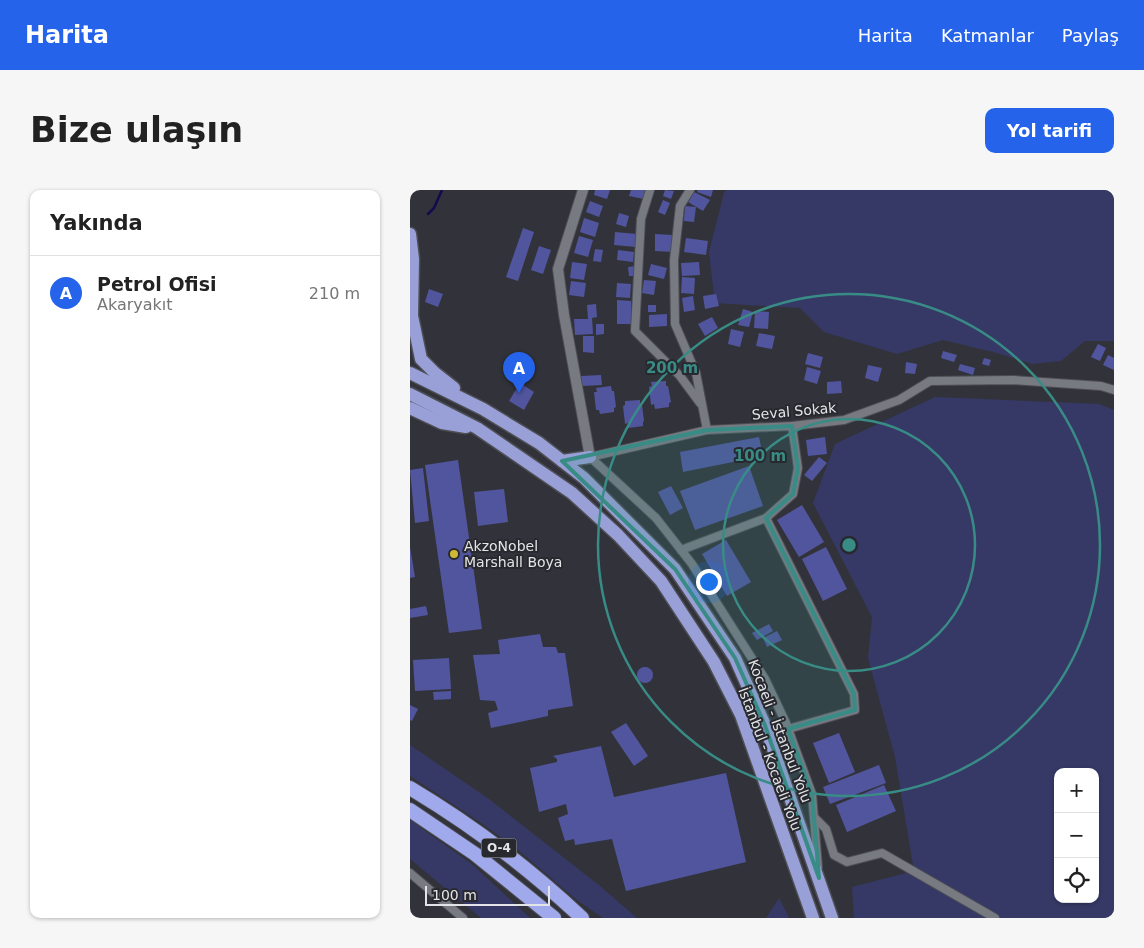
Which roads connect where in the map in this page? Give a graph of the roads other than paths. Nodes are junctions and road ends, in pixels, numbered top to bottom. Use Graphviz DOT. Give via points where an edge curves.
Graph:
graph roads {
  1 [pos="583,190"];
  2 [pos="650,190"];
  3 [pos="690,190"];
  4 [pos="410,234"];
  5 [pos="410,374"];
  6 [pos="1114,390"];
  7 [pos="410,394"];
  8 [pos="702,406"];
  9 [pos="410,408"];
  10 [pos="500,419"];
  11 [pos="792,426"];
  12 [pos="477,428"];
  13 [pos="707,430"];
  14 [pos="590,456"];
  15 [pos="562,461"];
  16 [pos="766,518"];
  17 [pos="681,550"];
  18 [pos="788,729"];
  19 [pos="410,788"];
  20 [pos="410,810"];
  21 [pos="815,818"];
  22 [pos="410,873"];
  23 [pos="819,878"];
  24 [pos="463,918"];
  25 [pos="554,918"];
  26 [pos="582,918"];
  27 [pos="813,918"];
  28 [pos="832,918"];
  29 [pos="995,918"];
  1 -- 14 [label="street" via="558,269"];
  2 -- 8 [label="street" via="641,219 635,331 680,376"];
  3 -- 8 [label="street" via="680,206 674,260 675,324 696,373"];
  4 -- 10 [label="highway" via="412,316 421,359 445,382"];
  5 -- 10 [label="highway, Kocaeli - İstanbul Yolu"];
  6 -- 11 [label="street, Seval Sokak" via="1102,386 1014,380 930,381 899,400 844,420"];
  7 -- 12 [label="highway, İstanbul - Kocaeli Yolu"];
  8 -- 13 [label="street"];
  9 -- 12 [label="highway" via="442,423"];
  10 -- 15 [label="highway, Kocaeli - İstanbul Yolu"];
  11 -- 13 [label="street, Seval Sokak"];
  11 -- 16 [label="street" via="798,468 792,494"];
  12 -- 27 [label="highway, İstanbul - Kocaeli Yolu" via="572,493 661,581 714,662 741,716"];
  13 -- 14 [label="street, Seval Sokak"];
  14 -- 15 [label="highway"];
  14 -- 17 [label="street" via="656,518"];
  15 -- 23 [label="highway, Kocaeli - İstanbul Yolu" via="584,478 675,569 735,658 764,723"];
  16 -- 17 [label="street"];
  16 -- 18 [label="street" via="854,694 855,710"];
  17 -- 18 [label="street" via="765,678"];
  18 -- 21 [label="street" via="812,794"];
  19 -- 26 [label="highway, O-4" via="486,838 554,891"];
  20 -- 25 [label="highway, O-4" via="475,854"];
  21 -- 23 [label="street"];
  21 -- 29 [label="street" via="826,829 834,855 847,862 882,853"];
  22 -- 24 [label="street"];
  23 -- 28 [label="highway, Kocaeli - İstanbul Yolu"];
}
